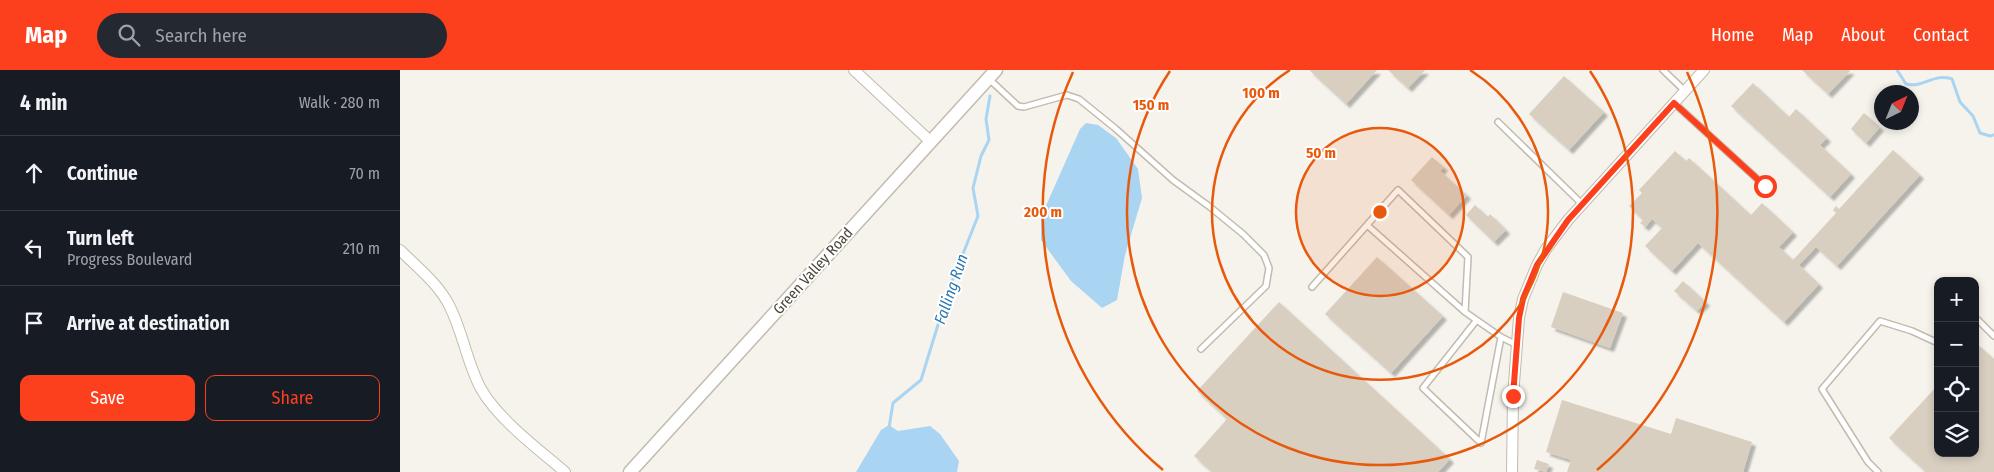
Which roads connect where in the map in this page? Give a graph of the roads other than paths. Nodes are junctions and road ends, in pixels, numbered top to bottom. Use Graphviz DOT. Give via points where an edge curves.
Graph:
graph roads {
  1 [pos="854,70"];
  2 [pos="1663,70"];
  3 [pos="1704,70"];
  4 [pos="992,74"];
  5 [pos="1685,91"];
  6 [pos="1674,103"];
  7 [pos="1498,122"];
  8 [pos="930,141"];
  9 [pos="1765,186"];
  10 [pos="1582,204"];
  11 [pos="1367,225"];
  12 [pos="400,250"];
  13 [pos="1312,287"];
  14 [pos="1465,312"];
  15 [pos="1476,321"];
  16 [pos="1976,322"];
  17 [pos="1994,336"];
  18 [pos="1501,338"];
  19 [pos="1934,342"];
  20 [pos="1517,344"];
  21 [pos="1201,349"];
  22 [pos="564,472"];
  23 [pos="630,472"];
  24 [pos="1512,472"];
  25 [pos="1878,472"];
  1 -- 8 [label="street"];
  2 -- 5 [label="lane"];
  3 -- 5 [label="street"];
  4 -- 8 [label="street, Green Valley Road"];
  4 -- 21 [label="lane" via="1018,106 1067,95 1080,99 1264,255 1269,268 1266,286"];
  5 -- 6 [label="street"];
  6 -- 9 [label="lane"];
  6 -- 10 [label="street"];
  7 -- 10 [label="lane"];
  8 -- 23 [label="street, Green Valley Road"];
  10 -- 20 [label="street" via="1556,234 1537,265 1523,299"];
  11 -- 13 [label="lane"];
  11 -- 14 [label="lane"];
  11 -- 14 [label="lane" via="1398,190 1468,257"];
  12 -- 22 [label="street" via="428,277 450,306 474,374 490,403"];
  14 -- 15 [label="lane"];
  15 -- 18 [label="lane"];
  15 -- 18 [label="lane" via="1423,388 1481,443"];
  16 -- 17 [label="lane" via="1978,320"];
  18 -- 20 [label="lane"];
  19 -- 25 [label="lane" via="1912,331 1880,322 1822,389 1868,462"];
  20 -- 24 [label="street"];
}
